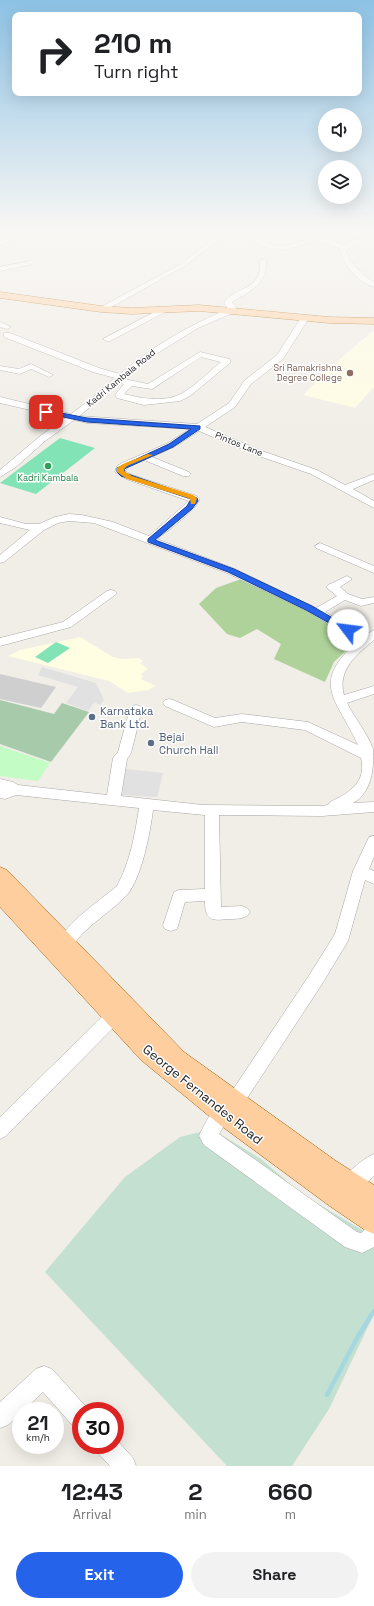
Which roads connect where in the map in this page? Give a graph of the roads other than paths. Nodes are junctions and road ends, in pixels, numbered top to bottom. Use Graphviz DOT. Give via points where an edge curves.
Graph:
graph roads {
  1 [pos="47,300"];
  2 [pos="116,300"];
  3 [pos="230,300"];
  4 [pos="102,308"];
  5 [pos="232,308"];
  6 [pos="165,310"];
  7 [pos="305,318"];
  8 [pos="374,318"];
  9 [pos="374,322"];
  10 [pos="5,328"];
  11 [pos="107,339"];
  12 [pos="0,368"];
  13 [pos="49,375"];
  14 [pos="119,379"];
  15 [pos="129,384"];
  16 [pos="104,392"];
  17 [pos="114,395"];
  18 [pos="0,400"];
  19 [pos="156,402"];
  20 [pos="177,402"];
  21 [pos="72,417"];
  22 [pos="198,427"];
  23 [pos="145,457"];
  24 [pos="0,474"];
  25 [pos="186,474"];
  26 [pos="374,477"];
  27 [pos="345,489"];
  28 [pos="374,505"];
  29 [pos="0,520"];
  30 [pos="42,527"];
  31 [pos="150,540"];
  32 [pos="320,546"];
  33 [pos="0,560"];
  34 [pos="374,570"];
  35 [pos="347,578"];
  36 [pos="111,593"];
  37 [pos="344,596"];
  38 [pos="371,600"];
  39 [pos="317,612"];
  40 [pos="370,637"];
  41 [pos="0,642"];
  42 [pos="374,690"];
  43 [pos="342,700"];
  44 [pos="169,703"];
  45 [pos="136,709"];
  46 [pos="373,751"];
  47 [pos="0,784"];
  48 [pos="15,790"];
  49 [pos="0,793"];
  50 [pos="113,801"];
  51 [pos="147,804"];
  52 [pos="374,807"];
  53 [pos="212,810"];
  54 [pos="322,811"];
  55 [pos="374,841"];
  56 [pos="367,874"];
  57 [pos="0,875"];
  58 [pos="0,894"];
  59 [pos="212,895"];
  60 [pos="242,912"];
  61 [pos="171,925"];
  62 [pos="65,944"];
  63 [pos="114,1015"];
  64 [pos="229,1108"];
  65 [pos="0,1130"];
  66 [pos="374,1163"];
  67 [pos="350,1185"];
  68 [pos="374,1200"];
  69 [pos="374,1221"];
  70 [pos="374,1234"];
  71 [pos="72,1408"];
  72 [pos="0,1417"];
  73 [pos="114,1454"];
  74 [pos="125,1466"];
  1 -- 4 [label="main road"];
  2 -- 4 [label="street"];
  3 -- 5 [label="street" via="228,303"];
  4 -- 5 [label="main road" via="196,305"];
  4 -- 6 [label="main road"];
  5 -- 6 [label="main road"];
  5 -- 7 [label="main road"];
  5 -- 8 [label="main road" via="314,316"];
  5 -- 14 [label="street, Kadri Kambala Road" via="195,326 145,356"];
  6 -- 11 [label="street"];
  7 -- 9 [label="main road"];
  7 -- 22 [label="street" via="280,357 248,382 232,405"];
  10 -- 14 [label="street"];
  12 -- 13 [label="street" via="20,372 31,366"];
  14 -- 15 [label="street"];
  14 -- 16 [label="street, Kadri Kambala Road"];
  15 -- 19 [label="street" via="120,396"];
  15 -- 19 [label="street" via="152,386 200,354 226,360 225,371 187,394"];
  16 -- 17 [label="street"];
  16 -- 21 [label="street, Kadri Kambala Road"];
  18 -- 21 [label="street, Pintos Lane"];
  19 -- 20 [label="street" via="170,407"];
  21 -- 22 [label="street, Pintos Lane"];
  21 -- 24 [label="street, Kadri Kambala Road"];
  22 -- 23 [label="street" via="171,445"];
  22 -- 27 [label="street, Pintos Lane" via="259,453 314,472"];
  23 -- 25 [label="street"];
  23 -- 31 [label="street" via="125,465 120,468 120,472 191,496 194,501"];
  26 -- 27 [label="street"];
  27 -- 28 [label="street, Pintos Lane"];
  29 -- 30 [label="street"];
  30 -- 31 [label="street" via="60,519 80,517"];
  30 -- 33 [label="street"];
  31 -- 39 [label="street" via="231,571"];
  32 -- 34 [label="street"];
  35 -- 37 [label="street" via="332,587"];
  36 -- 41 [label="street" via="67,625"];
  37 -- 38 [label="street" via="361,603"];
  37 -- 39 [label="street"];
  39 -- 40 [label="street"];
  40 -- 43 [label="street" via="348,658 338,673 336,681"];
  42 -- 43 [label="street"];
  43 -- 46 [label="street"];
  44 -- 46 [label="street" via="214,723 242,718 308,726 335,740"];
  45 -- 50 [label="street" via="124,753 120,758"];
  46 -- 54 [label="street" via="373,765 363,788 352,797"];
  47 -- 48 [label="street" via="8,785"];
  48 -- 49 [label="street"];
  48 -- 50 [label="street"];
  50 -- 51 [label="street"];
  51 -- 53 [label="street"];
  51 -- 62 [label="street" via="143,835 122,890 76,930"];
  52 -- 54 [label="street"];
  53 -- 54 [label="street"];
  53 -- 59 [label="street"];
  55 -- 56 [label="street"];
  56 -- 64 [label="street" via="342,936"];
  57 -- 62 [label="main road, George Fernandes Road"];
  58 -- 63 [label="main road, George Fernandes Road"];
  59 -- 60 [label="street" via="214,914"];
  59 -- 61 [label="street" via="179,896"];
  62 -- 64 [label="main road, George Fernandes Road" via="176,1059"];
  63 -- 64 [label="main road, George Fernandes Road" via="149,1054"];
  63 -- 65 [label="street"];
  64 -- 67 [label="main road, George Fernandes Road"];
  64 -- 69 [label="main road, George Fernandes Road" via="340,1198"];
  64 -- 70 [label="street" via="210,1132 208,1136 211,1139 352,1240 362,1243"];
  66 -- 67 [label="street"];
  67 -- 68 [label="main road, George Fernandes Road"];
  71 -- 72 [label="street" via="44,1377"];
  73 -- 74 [label="street"];
}
